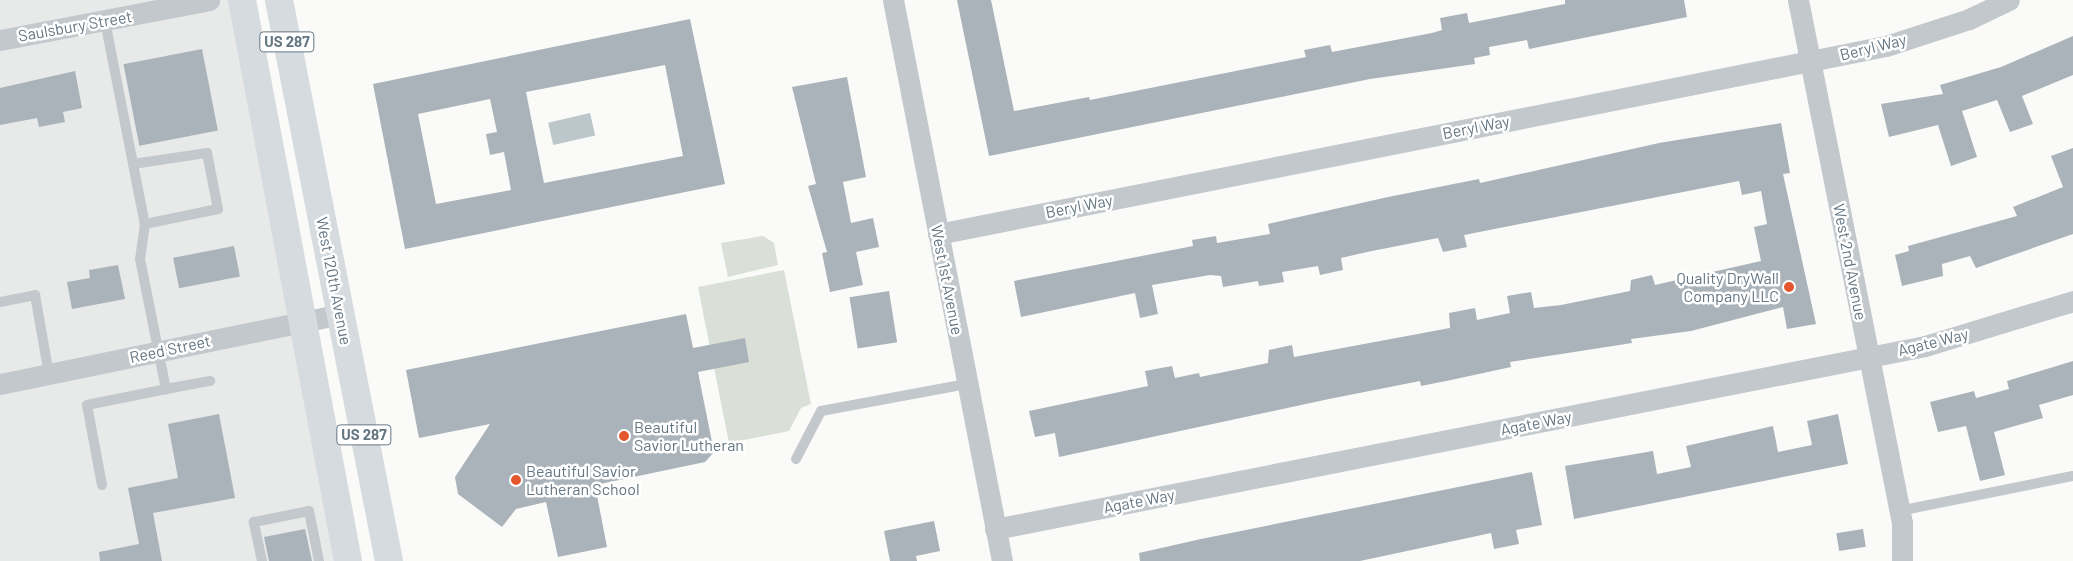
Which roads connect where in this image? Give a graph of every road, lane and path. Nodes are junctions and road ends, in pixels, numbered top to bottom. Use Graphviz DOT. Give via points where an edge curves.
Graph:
graph roads {
  1 [pos="209,0"];
  2 [pos="242,0"];
  3 [pos="279,0"];
  4 [pos="893,0"];
  5 [pos="1798,0"];
  6 [pos="2009,0"];
  7 [pos="177,3"];
  8 [pos="105,20"];
  9 [pos="0,40"];
  10 [pos="1810,61"];
  11 [pos="133,164"];
  12 [pos="144,224"];
  13 [pos="938,234"];
  14 [pos="2073,301"];
  15 [pos="0,302"];
  16 [pos="340,314"];
  17 [pos="302,322"];
  18 [pos="157,352"];
  19 [pos="1869,357"];
  20 [pos="49,374"];
  21 [pos="210,380"];
  22 [pos="0,384"];
  23 [pos="967,384"];
  24 [pos="166,389"];
  25 [pos="796,459"];
  26 [pos="2073,476"];
  27 [pos="102,485"];
  28 [pos="1900,517"];
  29 [pos="995,529"];
  30 [pos="262,561"];
  31 [pos="319,561"];
  32 [pos="348,561"];
  33 [pos="389,561"];
  34 [pos="1002,561"];
  35 [pos="1902,561"];
  36 [pos="1916,561"];
  1 -- 7 [label="street, Saulsbury Street"];
  2 -- 17 [label="main road, US 287"];
  3 -- 16 [label="main road, West 120th Avenue / US 287"];
  4 -- 13 [label="street, West 1st Avenue"];
  5 -- 10 [label="street, West 2nd Avenue"];
  6 -- 10 [label="street, Beryl Way" via="1969,19 1886,46"];
  7 -- 8 [label="street, Saulsbury Street"];
  8 -- 9 [label="street, Saulsbury Street"];
  8 -- 11 [label="lane"];
  10 -- 13 [label="street, Beryl Way"];
  10 -- 19 [label="street, West 2nd Avenue"];
  11 -- 12 [label="lane"];
  11 -- 12 [label="lane" via="207,153 218,209"];
  12 -- 18 [label="lane" via="140,259"];
  13 -- 23 [label="street, West 1st Avenue"];
  14 -- 19 [label="street, Agate Way" via="1997,326"];
  15 -- 20 [label="lane" via="35,295"];
  16 -- 17 [label="street, Reed Street"];
  16 -- 33 [label="main road, West 120th Avenue / US 287"];
  17 -- 18 [label="street, Reed Street"];
  17 -- 32 [label="main road, US 287"];
  18 -- 20 [label="street, Reed Street"];
  18 -- 24 [label="lane"];
  19 -- 28 [label="street, West 2nd Avenue"];
  19 -- 29 [label="street, Agate Way"];
  20 -- 22 [label="street, Reed Street"];
  21 -- 24 [label="lane"];
  23 -- 25 [label="lane" via="821,411"];
  23 -- 29 [label="street, West 1st Avenue"];
  24 -- 27 [label="lane" via="87,405"];
  26 -- 28 [label="lane"];
  28 -- 35 [label="street, West 2nd Avenue"];
  28 -- 36 [label="street, West 2nd Avenue"];
  29 -- 34 [label="street, West 1st Avenue"];
  30 -- 31 [label="lane" via="254,522 309,511"];
}
